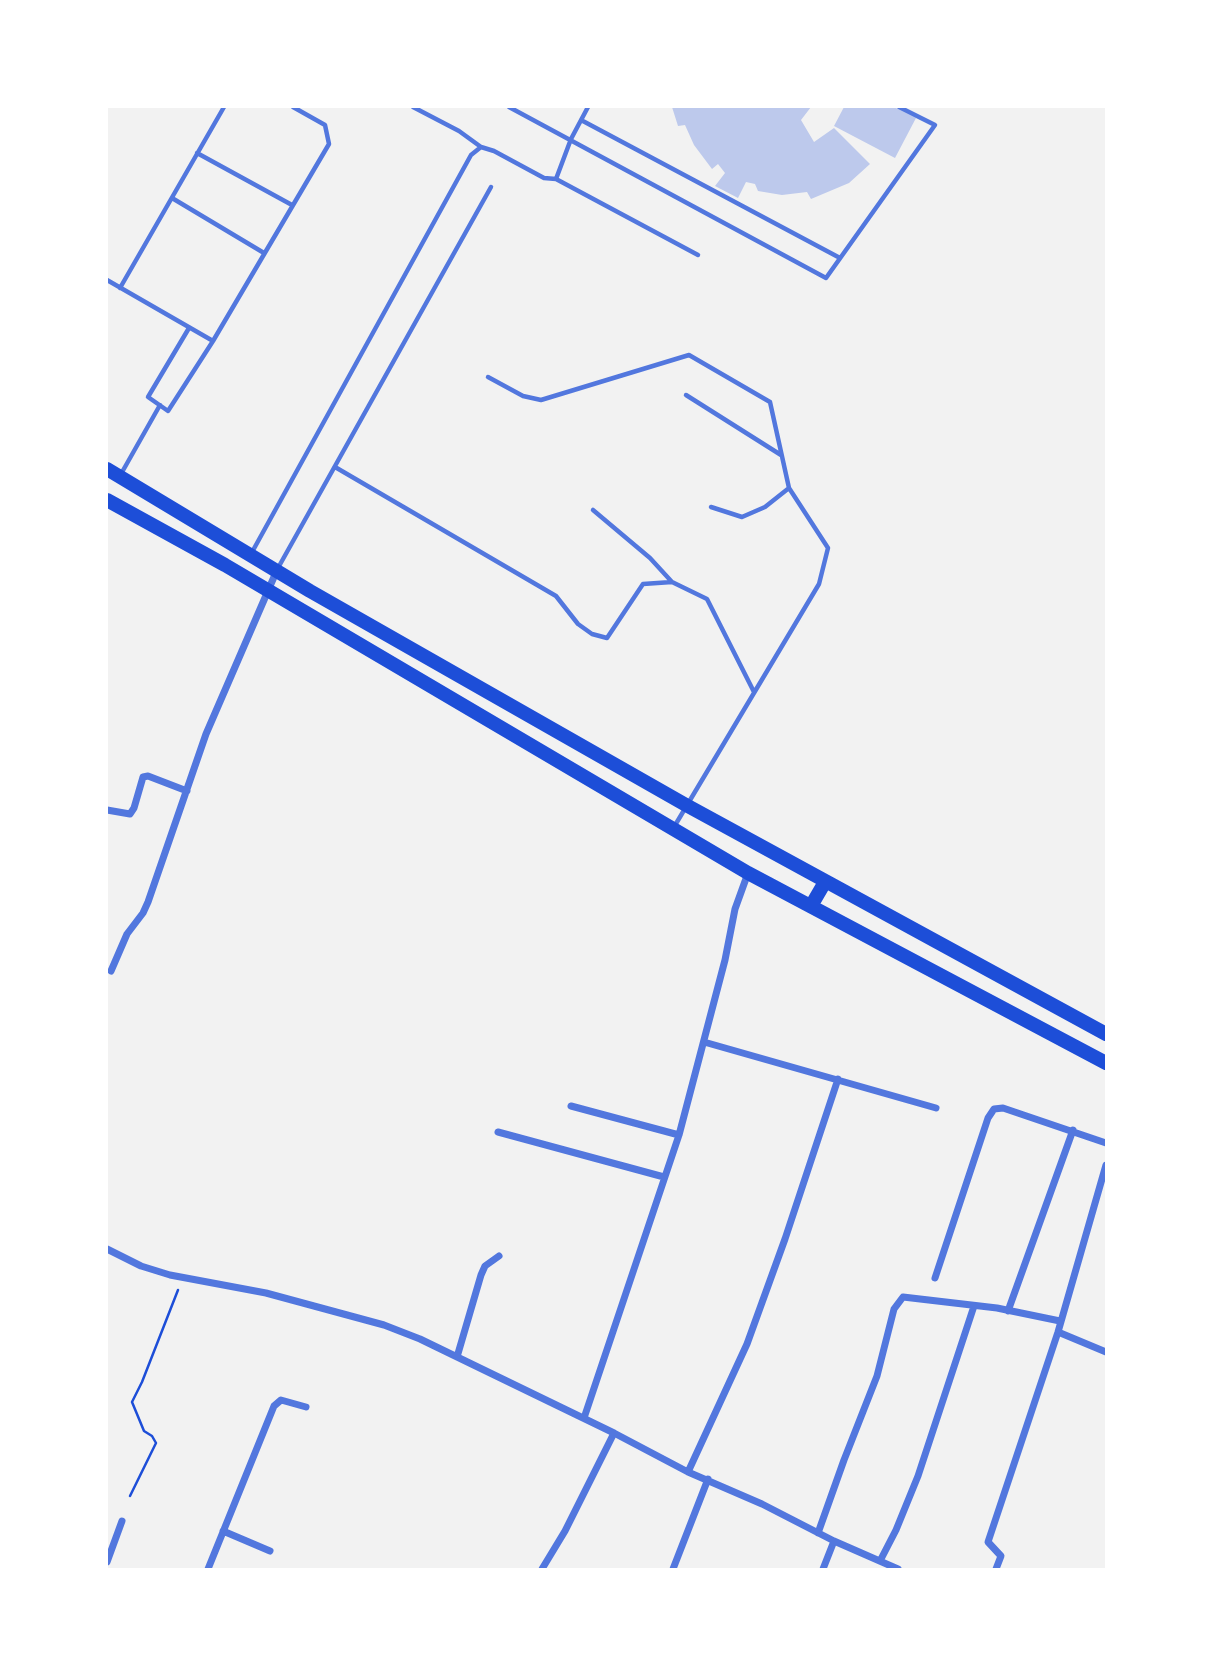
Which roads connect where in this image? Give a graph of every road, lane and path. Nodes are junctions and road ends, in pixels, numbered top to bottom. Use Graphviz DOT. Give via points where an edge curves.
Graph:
graph roads {
  1 [pos="225,107"];
  2 [pos="293,107"];
  3 [pos="413,107"];
  4 [pos="509,107"];
  5 [pos="588,107"];
  6 [pos="899,107"];
  7 [pos="581,120"];
  8 [pos="571,139"];
  9 [pos="481,147"];
  10 [pos="197,153"];
  11 [pos="556,179"];
  12 [pos="491,187"];
  13 [pos="172,198"];
  14 [pos="292,205"];
  15 [pos="264,253"];
  16 [pos="698,255"];
  17 [pos="840,258"];
  18 [pos="107,280"];
  19 [pos="120,288"];
  20 [pos="189,328"];
  21 [pos="213,341"];
  22 [pos="488,377"];
  23 [pos="686,395"];
  24 [pos="160,405"];
  25 [pos="782,455"];
  26 [pos="335,467"];
  27 [pos="113,473"];
  28 [pos="789,488"];
  29 [pos="107,500"];
  30 [pos="711,507"];
  31 [pos="593,510"];
  32 [pos="250,555"];
  33 [pos="277,570"];
  34 [pos="672,582"];
  35 [pos="267,591"];
  36 [pos="754,692"];
  37 [pos="187,791"];
  38 [pos="686,805"];
  39 [pos="107,810"];
  40 [pos="673,828"];
  41 [pos="748,873"];
  42 [pos="825,882"];
  43 [pos="811,906"];
  44 [pos="111,971"];
  45 [pos="1069,1013"];
  46 [pos="1106,1034"];
  47 [pos="1057,1037"];
  48 [pos="704,1042"];
  49 [pos="1106,1063"];
  50 [pos="838,1079"];
  51 [pos="571,1106"];
  52 [pos="936,1108"];
  53 [pos="1073,1130"];
  54 [pos="498,1132"];
  55 [pos="679,1135"];
  56 [pos="1106,1143"];
  57 [pos="1106,1165"];
  58 [pos="664,1177"];
  59 [pos="107,1249"];
  60 [pos="499,1256"];
  61 [pos="183,1277"];
  62 [pos="935,1278"];
  63 [pos="974,1306"];
  64 [pos="1008,1311"];
  65 [pos="1060,1321"];
  66 [pos="1058,1332"];
  67 [pos="1106,1352"];
  68 [pos="457,1357"];
  69 [pos="306,1407"];
  70 [pos="584,1418"];
  71 [pos="614,1433"];
  72 [pos="688,1472"];
  73 [pos="708,1479"];
  74 [pos="130,1496"];
  75 [pos="122,1521"];
  76 [pos="223,1531"];
  77 [pos="818,1533"];
  78 [pos="834,1541"];
  79 [pos="270,1551"];
  80 [pos="880,1561"];
  81 [pos="107,1562"];
  82 [pos="208,1569"];
  83 [pos="542,1569"];
  84 [pos="673,1569"];
  85 [pos="824,1569"];
  86 [pos="898,1569"];
  87 [pos="996,1569"];
  1 -- 10 [label="lane"];
  2 -- 14 [label="lane" via="325,125 329,144"];
  3 -- 9 [label="lane"];
  4 -- 8 [label="lane"];
  5 -- 7 [label="lane"];
  6 -- 17 [label="lane" via="935,125"];
  7 -- 8 [label="lane"];
  7 -- 17 [label="lane"];
  8 -- 11 [label="lane"];
  8 -- 17 [label="lane" via="826,278"];
  9 -- 11 [label="lane" via="544,178"];
  9 -- 32 [label="lane" via="471,155"];
  10 -- 13 [label="lane"];
  10 -- 14 [label="lane"];
  11 -- 16 [label="lane"];
  12 -- 26 [label="lane"];
  13 -- 15 [label="lane"];
  13 -- 19 [label="lane"];
  14 -- 15 [label="lane"];
  15 -- 21 [label="lane"];
  18 -- 19 [label="lane"];
  19 -- 20 [label="lane"];
  20 -- 21 [label="lane"];
  20 -- 24 [label="lane" via="148,397"];
  21 -- 24 [label="lane" via="169,411"];
  22 -- 25 [label="lane" via="541,400 690,355 770,402"];
  23 -- 25 [label="lane"];
  24 -- 27 [label="lane"];
  25 -- 28 [label="lane"];
  26 -- 33 [label="lane"];
  26 -- 34 [label="lane" via="556,596 592,634 607,638 643,584"];
  27 -- 32 [label="main road"];
  28 -- 30 [label="lane" via="765,507 742,517"];
  28 -- 36 [label="lane" via="828,548 819,584"];
  29 -- 35 [label="main road"];
  31 -- 34 [label="lane"];
  32 -- 33 [label="main road"];
  33 -- 35 [label="street"];
  33 -- 38 [label="main road"];
  34 -- 36 [label="lane" via="707,599"];
  35 -- 37 [label="street"];
  35 -- 40 [label="main road"];
  36 -- 38 [label="lane"];
  37 -- 39 [label="street" via="143,777 130,814"];
  37 -- 44 [label="street" via="143,914 127,934"];
  38 -- 40 [label="lane"];
  38 -- 42 [label="main road"];
  40 -- 41 [label="main road"];
  41 -- 43 [label="main road"];
  41 -- 48 [label="street" via="735,909"];
  42 -- 43 [label="main road"];
  42 -- 45 [label="main road"];
  43 -- 47 [label="main road"];
  45 -- 46 [label="main road"];
  45 -- 47 [label="main road"];
  47 -- 49 [label="main road"];
  48 -- 50 [label="street"];
  48 -- 55 [label="street"];
  50 -- 52 [label="street"];
  50 -- 72 [label="street" via="747,1344"];
  51 -- 55 [label="street"];
  53 -- 56 [label="street"];
  53 -- 62 [label="street" via="994,1109"];
  53 -- 64 [label="street"];
  54 -- 58 [label="street"];
  55 -- 58 [label="street"];
  57 -- 65 [label="street"];
  58 -- 70 [label="street"];
  59 -- 61 [label="street" via="141,1266"];
  60 -- 68 [label="street" via="481,1275"];
  61 -- 68 [label="street" via="266,1293 384,1325"];
  61 -- 74 [label="path" via="132,1402 145,1432 156,1443"];
  63 -- 64 [label="street"];
  63 -- 77 [label="street" via="914,1297 898,1302 871,1393"];
  63 -- 80 [label="street" via="918,1476"];
  64 -- 65 [label="street"];
  65 -- 66 [label="street"];
  66 -- 67 [label="street"];
  66 -- 87 [label="street" via="988,1542 1001,1556"];
  68 -- 70 [label="street"];
  69 -- 76 [label="street" via="281,1400 274,1406"];
  70 -- 71 [label="street"];
  71 -- 72 [label="street"];
  71 -- 83 [label="street"];
  72 -- 73 [label="street"];
  73 -- 77 [label="street"];
  73 -- 84 [label="street"];
  75 -- 81 [label="street"];
  76 -- 79 [label="street"];
  76 -- 82 [label="street"];
  77 -- 78 [label="street"];
  78 -- 80 [label="street"];
  78 -- 85 [label="street"];
  80 -- 86 [label="street"];
}
